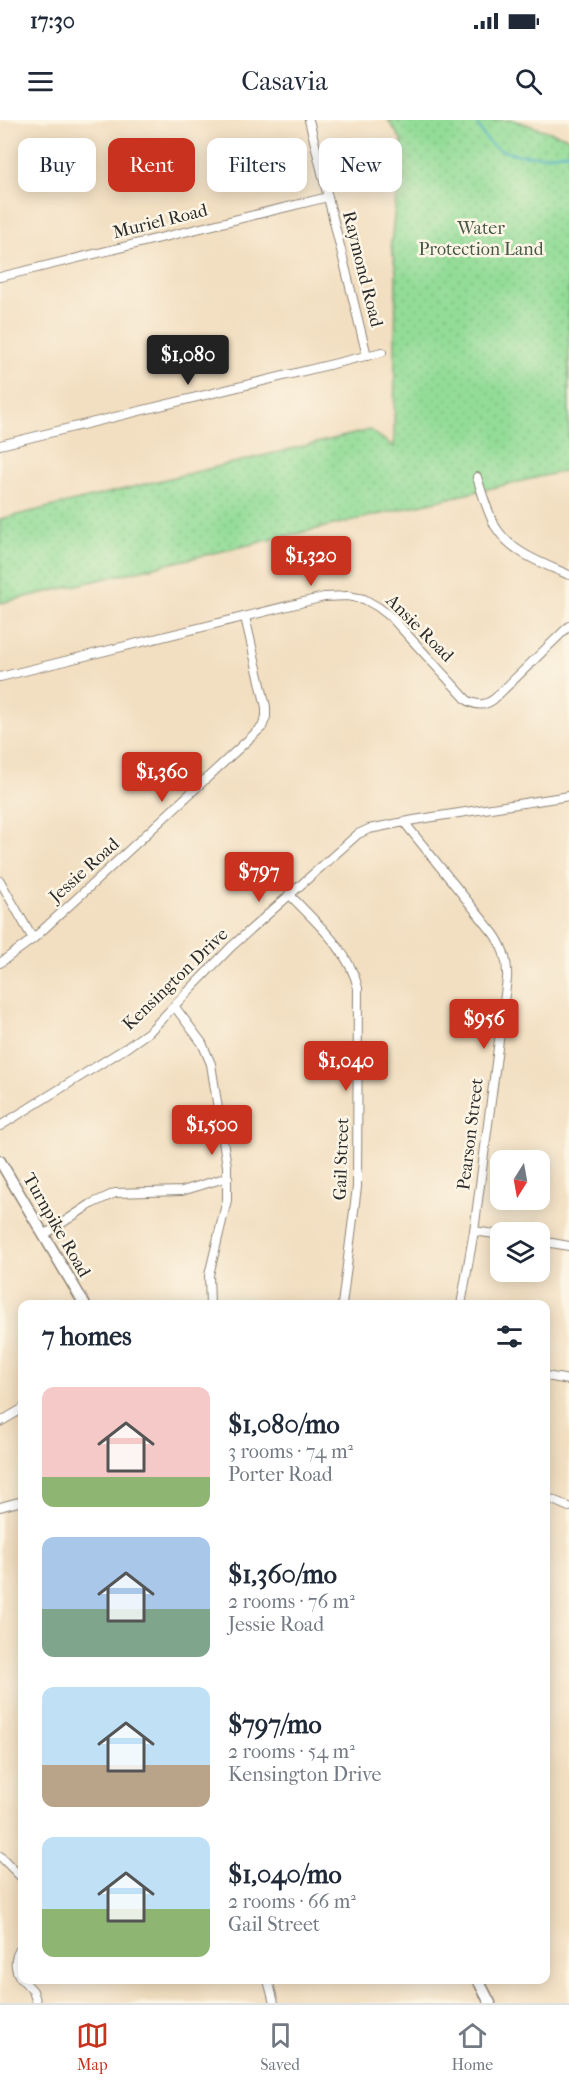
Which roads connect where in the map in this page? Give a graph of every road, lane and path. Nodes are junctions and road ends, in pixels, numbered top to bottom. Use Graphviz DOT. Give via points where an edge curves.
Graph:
graph roads {
  1 [pos="309,120"];
  2 [pos="328,198"];
  3 [pos="0,277"];
  4 [pos="382,352"];
  5 [pos="367,356"];
  6 [pos="0,445"];
  7 [pos="477,477"];
  8 [pos="569,575"];
  9 [pos="245,617"];
  10 [pos="569,626"];
  11 [pos="0,677"];
  12 [pos="569,796"];
  13 [pos="404,822"];
  14 [pos="0,881"];
  15 [pos="289,894"];
  16 [pos="33,939"];
  17 [pos="0,963"];
  18 [pos="175,1006"];
  19 [pos="0,1126"];
  20 [pos="0,1161"];
  21 [pos="228,1177"];
  22 [pos="474,1231"];
  23 [pos="490,1233"];
  24 [pos="44,1235"];
  25 [pos="550,1243"];
  26 [pos="569,1246"];
  27 [pos="82,1300"];
  28 [pos="210,1300"];
  29 [pos="343,1300"];
  30 [pos="462,1300"];
  31 [pos="550,1377"];
  32 [pos="569,1380"];
  33 [pos="18,1411"];
  34 [pos="0,1422"];
  35 [pos="550,1499"];
  36 [pos="18,1502"];
  37 [pos="0,1507"];
  38 [pos="569,1507"];
  39 [pos="0,1856"];
  40 [pos="18,1874"];
  41 [pos="18,1952"];
  42 [pos="18,1971"];
  43 [pos="26,1984"];
  44 [pos="269,1984"];
  45 [pos="480,1984"];
  46 [pos="37,2003"];
  47 [pos="274,2003"];
  48 [pos="490,2003"];
  1 -- 2 [label="street, Raymond Road"];
  2 -- 3 [label="street, Muriel Road"];
  2 -- 5 [label="street, Raymond Road"];
  4 -- 5 [label="street"];
  5 -- 6 [label="street"];
  7 -- 8 [label="street" via="495,525 505,539 528,557"];
  9 -- 10 [label="street, Ansie Road" via="332,596 364,599 385,612 465,698 479,705 494,699"];
  9 -- 11 [label="street, Ansie Road"];
  9 -- 16 [label="street, Jessie Road" via="266,707 262,728"];
  12 -- 13 [label="street, Kensington Drive"];
  13 -- 15 [label="street, Kensington Drive" via="369,829 353,837"];
  13 -- 22 [label="street, Pearson Street" via="494,934 506,958 507,980"];
  14 -- 16 [label="street"];
  15 -- 18 [label="street, Kensington Drive"];
  15 -- 29 [label="street, Gail Street" via="341,951 358,988 357,1187"];
  16 -- 17 [label="street, Jessie Road"];
  18 -- 19 [label="street, Kensington Drive" via="126,1048"];
  18 -- 21 [label="street" via="202,1043 211,1064"];
  20 -- 24 [label="main road, Turnpike Road"];
  21 -- 24 [label="street" via="182,1191 115,1193"];
  21 -- 28 [label="street" via="225,1212 208,1275"];
  22 -- 23 [label="street"];
  22 -- 30 [label="street, Pearson Street"];
  24 -- 27 [label="main road, Turnpike Road"];
  25 -- 26 [label="street"];
  31 -- 32 [label="street"];
  33 -- 34 [label="street"];
  35 -- 38 [label="street"];
  36 -- 37 [label="street"];
  39 -- 40 [label="street"];
  41 -- 42 [label="street"];
  43 -- 46 [label="street"];
  44 -- 47 [label="street"];
  45 -- 48 [label="main road"];
}
